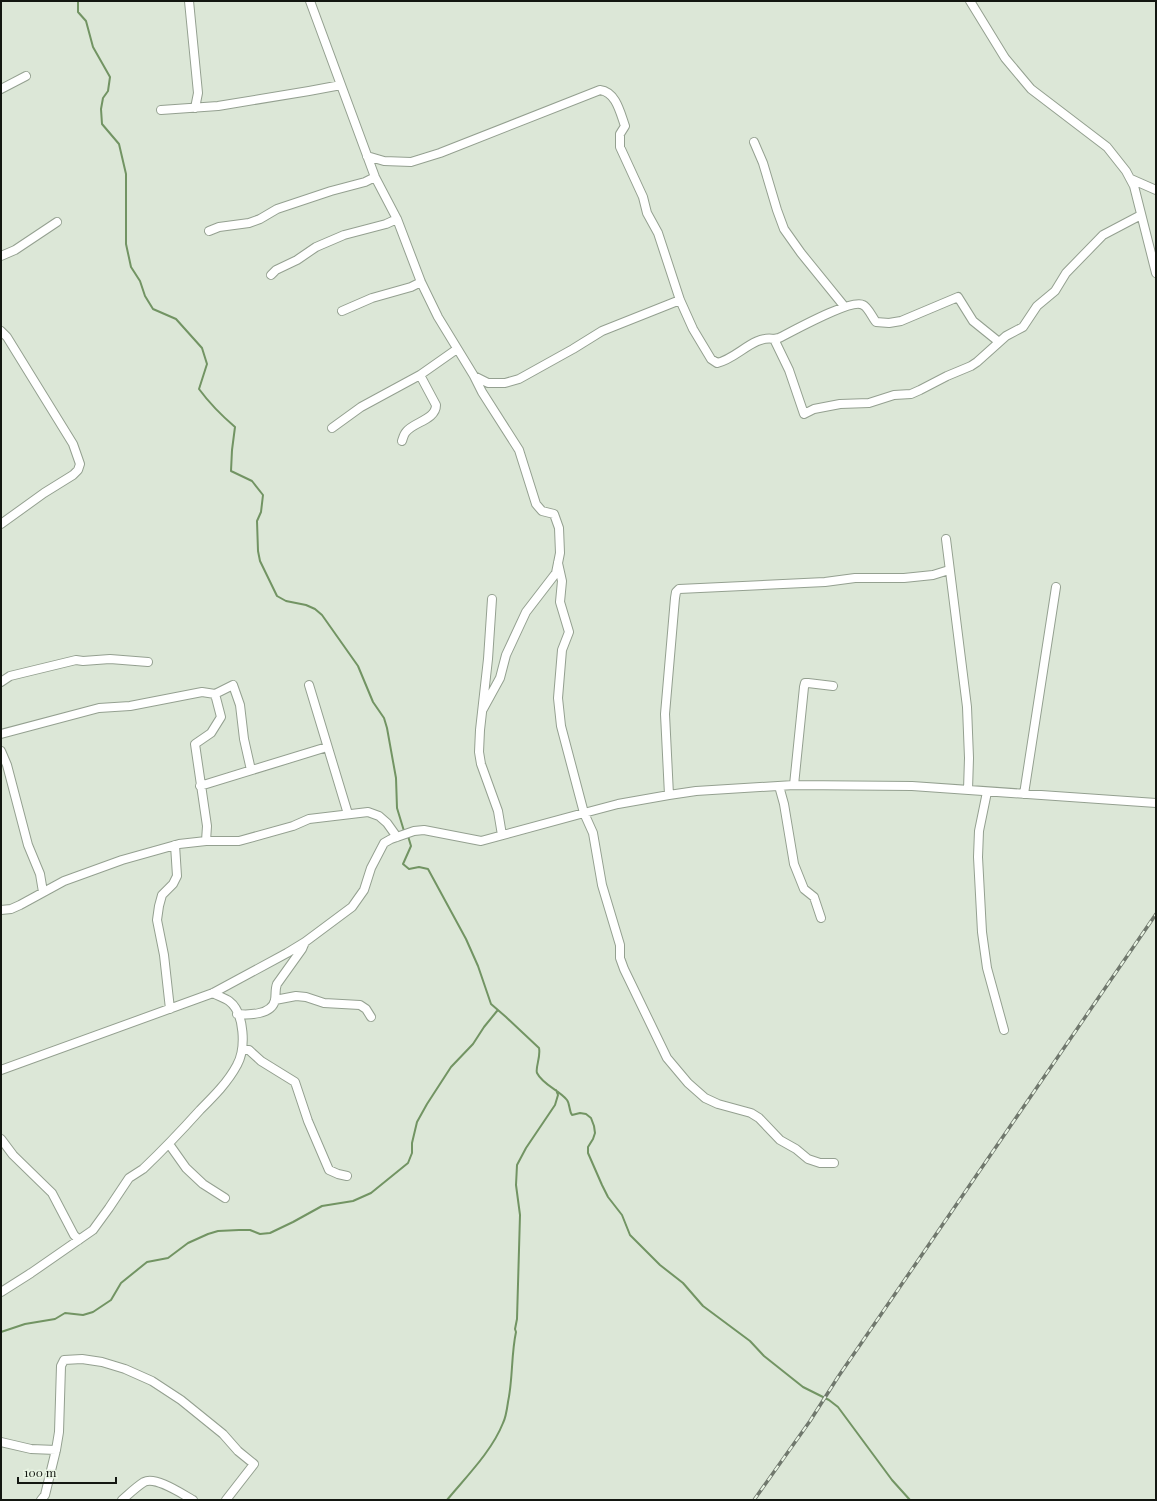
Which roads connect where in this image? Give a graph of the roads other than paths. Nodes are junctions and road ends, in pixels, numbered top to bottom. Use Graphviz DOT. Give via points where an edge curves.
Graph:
graph roads {
  1 [pos="189,1"];
  2 [pos="310,1"];
  3 [pos="970,1"];
  4 [pos="26,76"];
  5 [pos="341,85"];
  6 [pos="1,89"];
  7 [pos="195,108"];
  8 [pos="160,110"];
  9 [pos="754,142"];
  10 [pos="367,156"];
  11 [pos="374,177"];
  12 [pos="1131,179"];
  13 [pos="1156,190"];
  14 [pos="1141,215"];
  15 [pos="397,219"];
  16 [pos="57,222"];
  17 [pos="208,231"];
  18 [pos="1,256"];
  19 [pos="1156,273"];
  20 [pos="271,275"];
  21 [pos="421,282"];
  22 [pos="680,300"];
  23 [pos="844,306"];
  24 [pos="342,311"];
  25 [pos="1,331"];
  26 [pos="774,339"];
  27 [pos="999,342"];
  28 [pos="457,349"];
  29 [pos="420,375"];
  30 [pos="474,376"];
  31 [pos="332,428"];
  32 [pos="402,441"];
  33 [pos="1,524"];
  34 [pos="946,539"];
  35 [pos="558,563"];
  36 [pos="949,570"];
  37 [pos="1056,587"];
  38 [pos="492,599"];
  39 [pos="148,662"];
  40 [pos="1,682"];
  41 [pos="308,685"];
  42 [pos="833,686"];
  43 [pos="215,694"];
  44 [pos="484,709"];
  45 [pos="1,734"];
  46 [pos="327,747"];
  47 [pos="1,751"];
  48 [pos="251,770"];
  49 [pos="794,785"];
  50 [pos="200,786"];
  51 [pos="779,786"];
  52 [pos="968,790"];
  53 [pos="987,792"];
  54 [pos="1024,794"];
  55 [pos="669,795"];
  56 [pos="1156,803"];
  57 [pos="584,813"];
  58 [pos="348,814"];
  59 [pos="404,835"];
  60 [pos="502,836"];
  61 [pos="206,841"];
  62 [pos="175,845"];
  63 [pos="42,892"];
  64 [pos="1,910"];
  65 [pos="820,918"];
  66 [pos="305,942"];
  67 [pos="213,993"];
  68 [pos="275,1000"];
  69 [pos="170,1009"];
  70 [pos="237,1014"];
  71 [pos="371,1017"];
  72 [pos="1004,1030"];
  73 [pos="242,1050"];
  74 [pos="1,1070"];
  75 [pos="1,1139"];
  76 [pos="169,1144"];
  77 [pos="834,1163"];
  78 [pos="348,1176"];
  79 [pos="226,1198"];
  80 [pos="79,1240"];
  81 [pos="1,1292"];
  82 [pos="1,1442"];
  83 [pos="56,1450"];
  84 [pos="41,1500"];
  85 [pos="122,1500"];
  86 [pos="193,1500"];
  87 [pos="226,1500"];
  1 -- 7 [label="street" via="198,93"];
  2 -- 5 [label="street"];
  3 -- 12 [label="street" via="1005,58 1031,89 1106,147"];
  4 -- 6 [label="street"];
  5 -- 7 [label="street"];
  5 -- 10 [label="street"];
  7 -- 8 [label="street"];
  9 -- 23 [label="street" via="784,229"];
  10 -- 11 [label="street"];
  10 -- 22 [label="street" via="384,161 411,162 600,90 605,91 618,105 626,126 620,134 620,147 658,233"];
  11 -- 15 [label="street"];
  11 -- 17 [label="street" via="277,209 249,223 218,227"];
  12 -- 13 [label="street"];
  12 -- 14 [label="street"];
  14 -- 19 [label="street"];
  14 -- 27 [label="street" via="1103,235 1066,273 1054,291 1037,306 1023,327"];
  15 -- 20 [label="street" via="344,235 316,247"];
  15 -- 21 [label="street"];
  16 -- 18 [label="street" via="15,250"];
  21 -- 24 [label="street"];
  21 -- 28 [label="street"];
  22 -- 26 [label="street" via="693,329 711,359 717,363 747,346 768,338"];
  22 -- 30 [label="street" via="602,331 519,379 488,383"];
  23 -- 26 [label="street"];
  23 -- 27 [label="street" via="858,303 864,305 876,322 889,323 901,321 958,297 973,321"];
  25 -- 33 [label="street" via="61,423 73,444 80,464 73,475"];
  26 -- 27 [label="street" via="789,370 804,414 814,409 840,404 869,404 894,395 911,394 971,366"];
  28 -- 29 [label="street"];
  28 -- 30 [label="street"];
  29 -- 31 [label="street" via="367,403"];
  29 -- 32 [label="street" via="436,410 434,414 411,427"];
  30 -- 35 [label="street" via="518,450 536,504 542,511 554,514 560,528"];
  34 -- 36 [label="street"];
  35 -- 44 [label="street" via="556,574 526,612 506,655 500,678"];
  35 -- 57 [label="street" via="562,580 560,602 569,632 562,650 558,698 561,726"];
  36 -- 52 [label="street" via="967,707"];
  36 -- 55 [label="street" via="933,575 904,578 855,578 826,582 679,589 675,598 665,714"];
  37 -- 54 [label="street"];
  38 -- 44 [label="street"];
  39 -- 40 [label="street" via="76,660 10,676"];
  41 -- 46 [label="street"];
  42 -- 49 [label="street" via="806,683 804,687"];
  43 -- 45 [label="street" via="202,692 130,706 99,708"];
  43 -- 48 [label="street" via="233,684 240,705"];
  43 -- 50 [label="street" via="222,717 211,733 195,744"];
  44 -- 60 [label="street" via="479,752 498,811"];
  46 -- 48 [label="street"];
  46 -- 58 [label="street"];
  47 -- 63 [label="street" via="28,845 40,874"];
  48 -- 50 [label="street"];
  49 -- 51 [label="street"];
  49 -- 52 [label="street" via="912,786"];
  50 -- 61 [label="street" via="207,826"];
  51 -- 55 [label="street"];
  51 -- 65 [label="street" via="786,810 794,864 804,888 814,897"];
  52 -- 53 [label="street"];
  53 -- 54 [label="street"];
  53 -- 72 [label="street" via="979,831 978,858 982,932 987,968"];
  54 -- 56 [label="street"];
  55 -- 57 [label="street"];
  57 -- 60 [label="street"];
  57 -- 77 [label="street" via="593,833 602,885 620,945 620,958 667,1058 705,1098 755,1115 780,1140 808,1159 820,1163"];
  58 -- 59 [label="street" via="368,812 379,816"];
  58 -- 61 [label="street" via="309,819 239,841"];
  59 -- 60 [label="street" via="424,830 481,841"];
  59 -- 66 [label="street" via="384,844 371,868 364,890 352,907"];
  61 -- 62 [label="street"];
  62 -- 63 [label="street" via="64,880"];
  62 -- 69 [label="street" via="177,876 162,895 157,920"];
  63 -- 64 [label="street" via="11,909"];
  66 -- 67 [label="street"];
  66 -- 68 [label="street" via="277,984"];
  67 -- 69 [label="street"];
  67 -- 70 [label="street" via="230,1001"];
  68 -- 70 [label="street" via="273,1005 260,1013"];
  68 -- 71 [label="street" via="296,996 324,1003 360,1005"];
  69 -- 74 [label="street"];
  70 -- 73 [label="street" via="243,1034"];
  73 -- 76 [label="street" via="238,1064 222,1086"];
  73 -- 78 [label="street" via="249,1050 261,1061 296,1082 308,1121 329,1170"];
  75 -- 80 [label="street" via="13,1155 52,1193 74,1236"];
  76 -- 79 [label="street" via="186,1168 203,1184"];
  76 -- 80 [label="street" via="143,1169 129,1178 93,1230"];
  80 -- 81 [label="street"];
  82 -- 83 [label="street" via="31,1449"];
  83 -- 84 [label="street" via="45,1495"];
  83 -- 87 [label="street" via="62,1362 70,1359 102,1362 152,1381 181,1400 223,1434 254,1464"];
  85 -- 86 [label="street" via="144,1482 150,1481 167,1486"];
}
